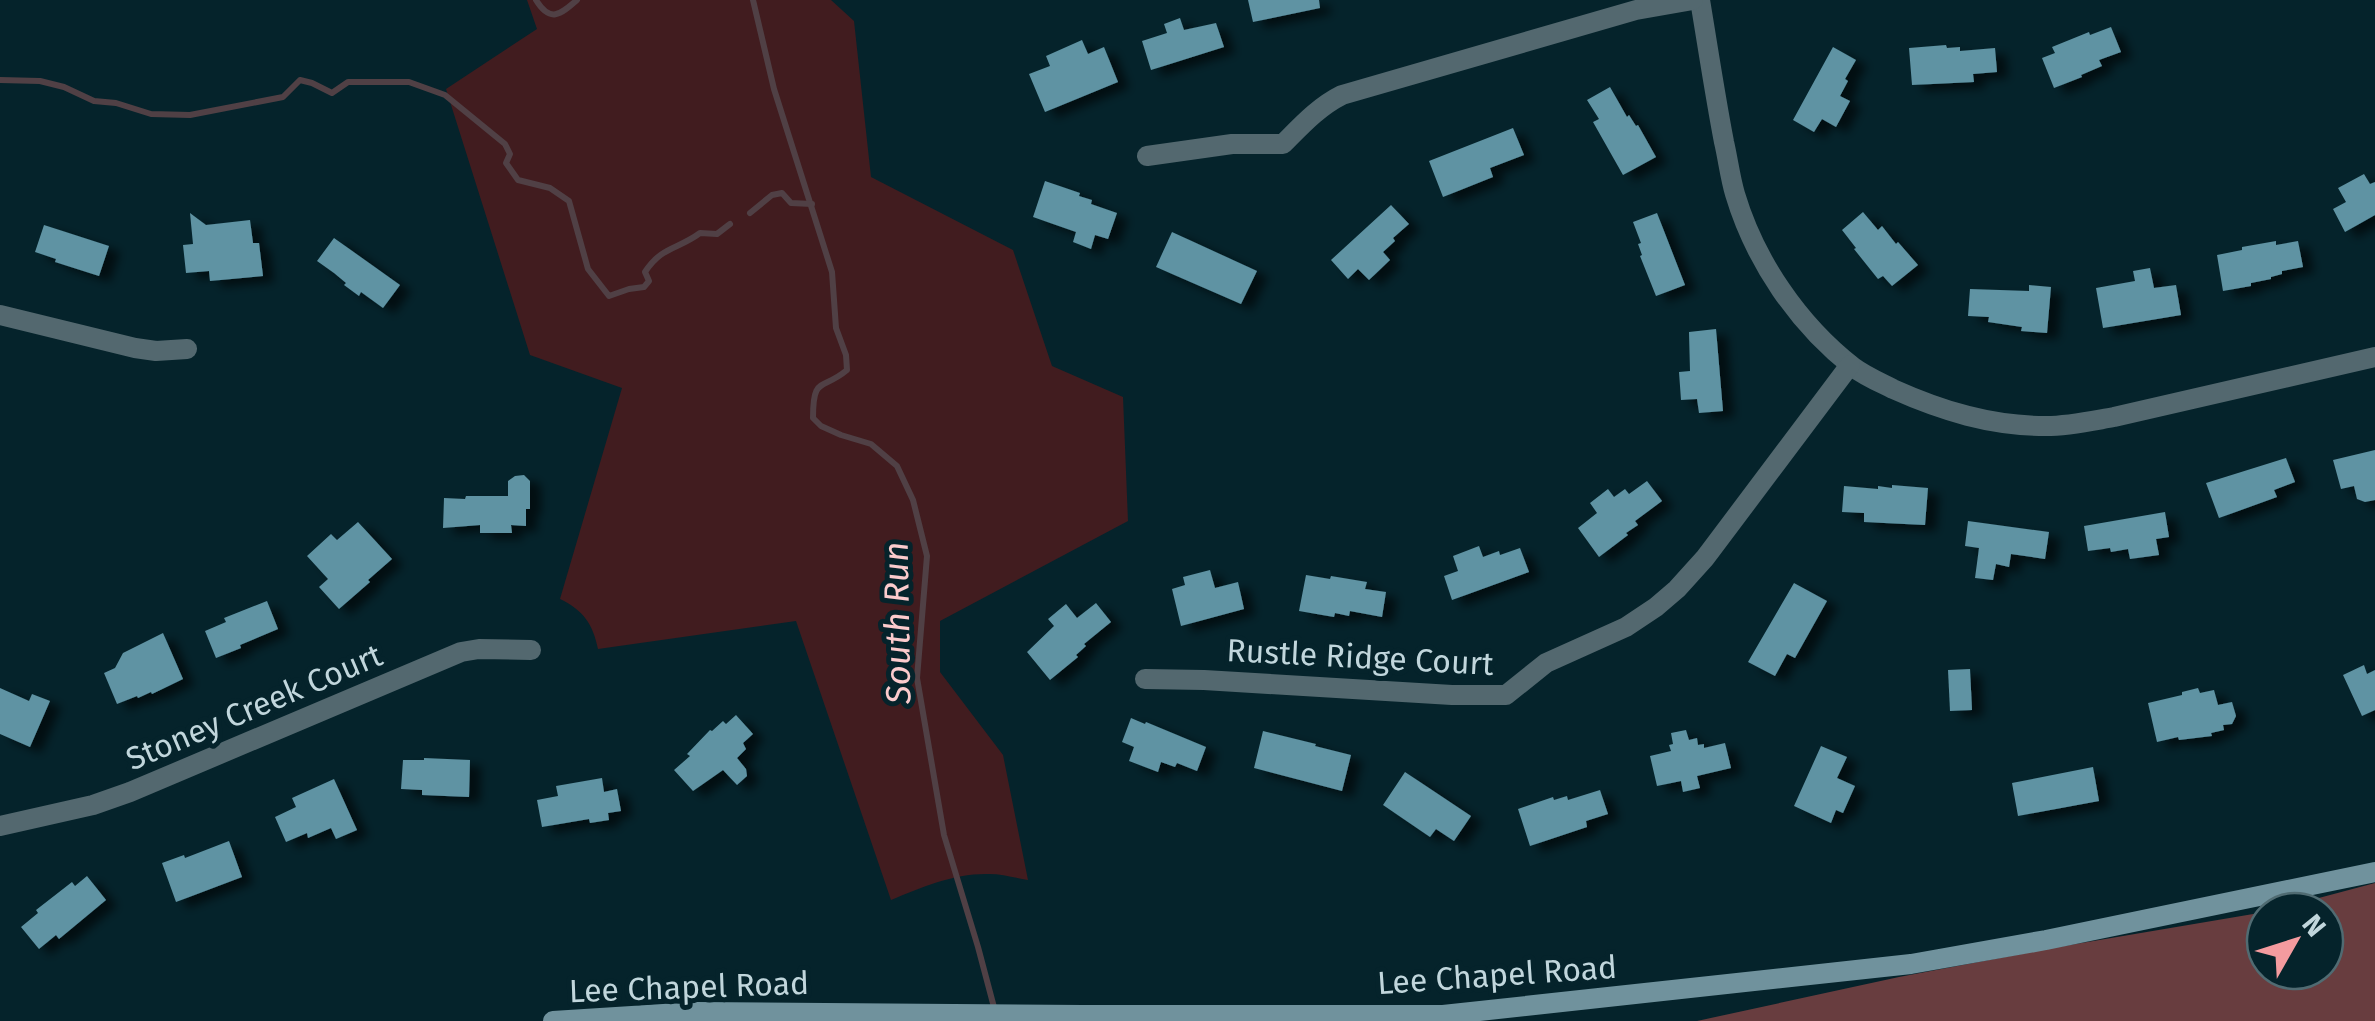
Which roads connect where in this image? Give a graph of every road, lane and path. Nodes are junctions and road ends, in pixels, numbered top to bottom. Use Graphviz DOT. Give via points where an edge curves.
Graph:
graph roads {
  1 [pos="1697,0"];
  2 [pos="1146,156"];
  3 [pos="0,315"];
  4 [pos="188,350"];
  5 [pos="2375,357"];
  6 [pos="1850,365"];
  7 [pos="531,650"];
  8 [pos="1146,679"];
  9 [pos="0,826"];
  10 [pos="2375,872"];
  11 [pos="553,1021"];
  1 -- 2 [label="street" via="1636,10 1342,95 1283,144"];
  1 -- 6 [label="street" via="1734,193 1751,238 1793,306"];
  3 -- 4 [label="street" via="136,348"];
  5 -- 6 [label="street" via="2114,417 2044,426 1953,413"];
  6 -- 8 [label="street, Rustle Ridge Court" via="1677,589 1626,626 1546,664 1506,695"];
  7 -- 9 [label="street, Stoney Creek Court" via="461,652 130,792"];
  10 -- 11 [label="main road, Lee Chapel Road" via="1892,966 1442,1016 696,1012"];
}
